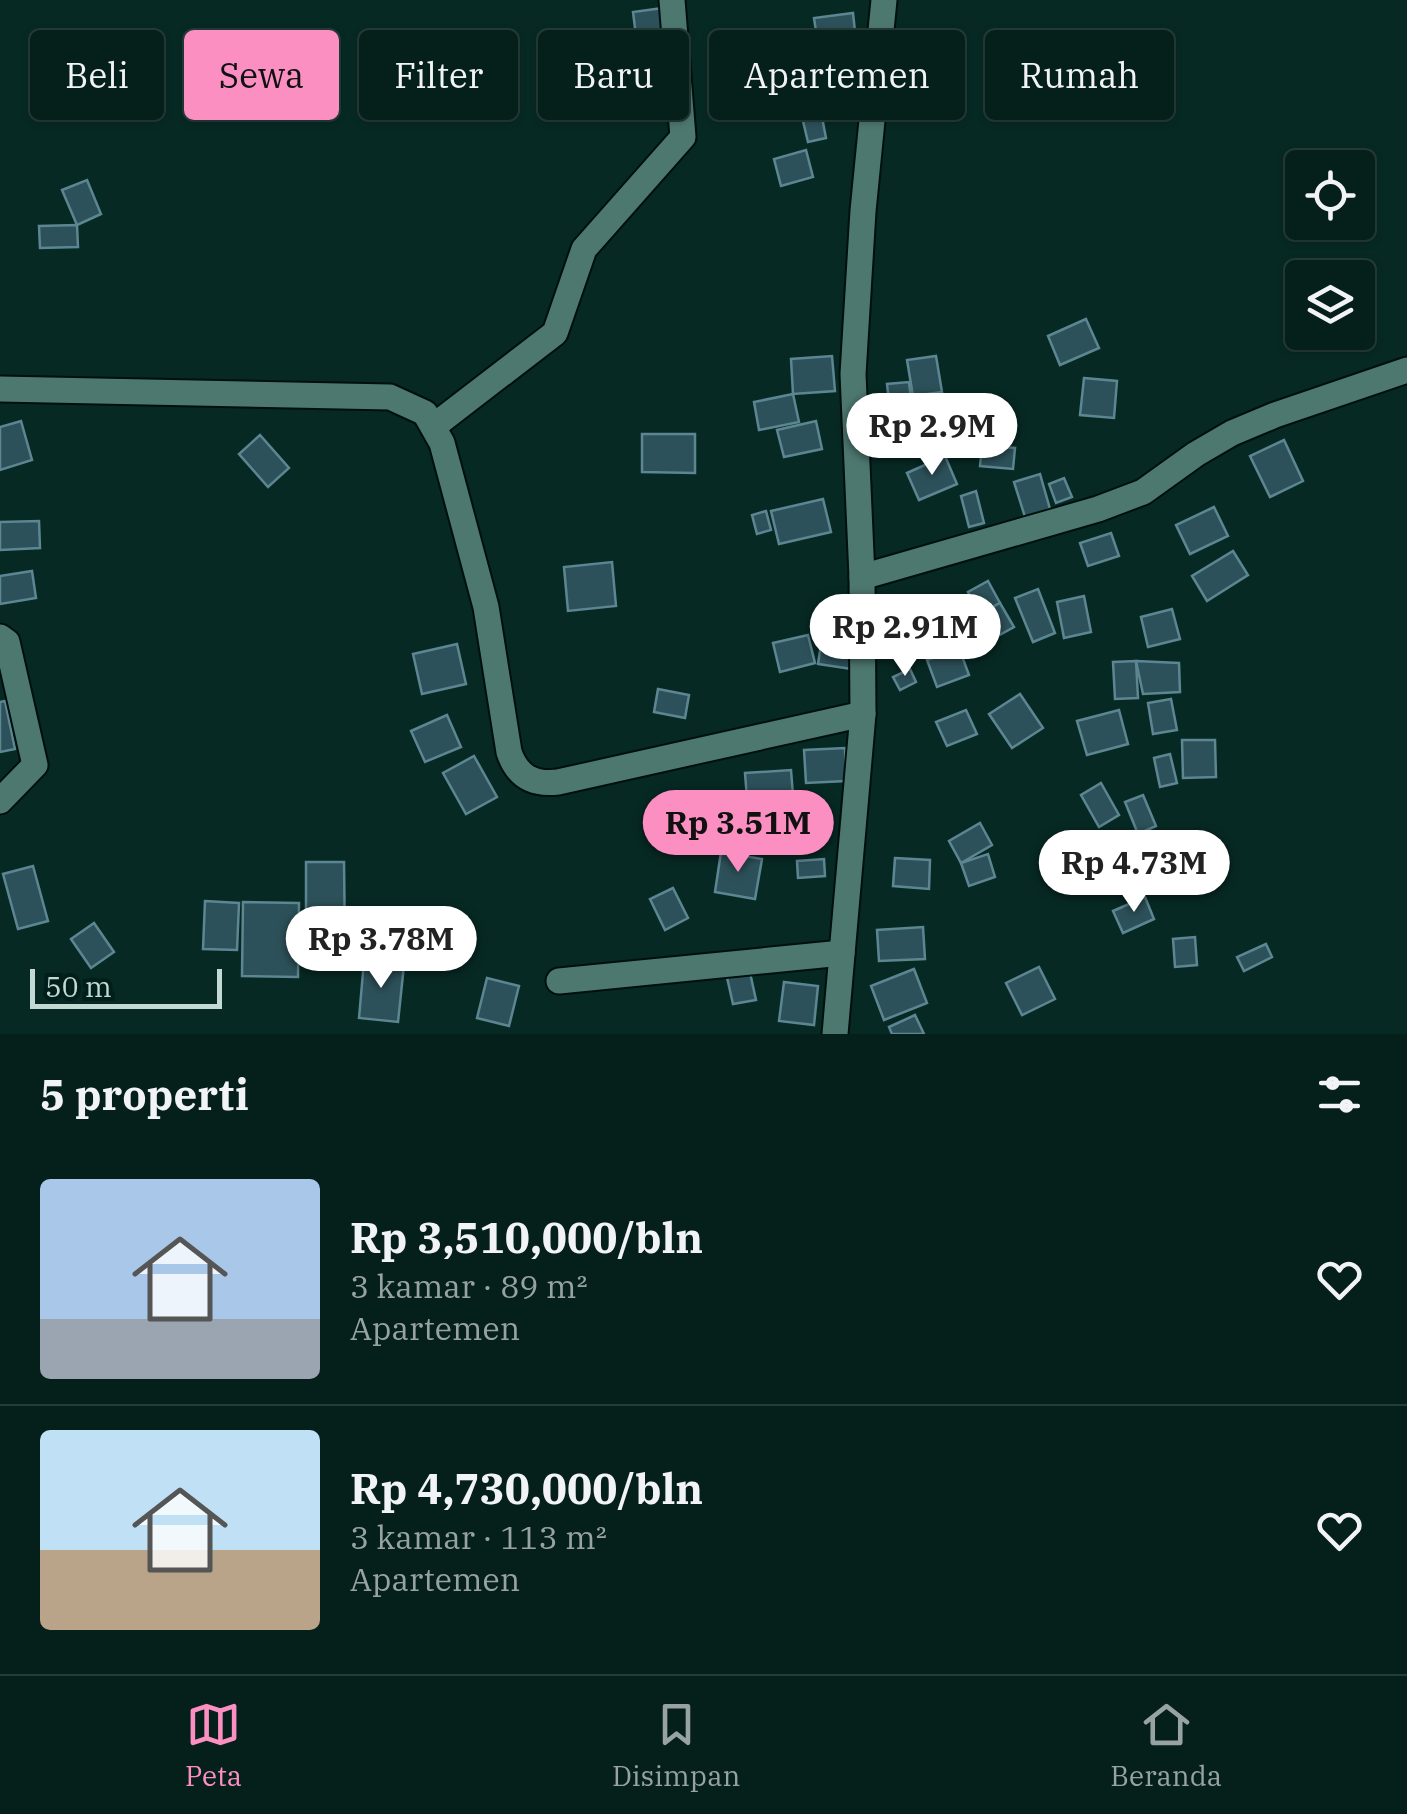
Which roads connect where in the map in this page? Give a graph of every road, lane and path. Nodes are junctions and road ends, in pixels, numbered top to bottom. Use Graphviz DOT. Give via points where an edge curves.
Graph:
graph roads {
  1 [pos="672,0"];
  2 [pos="884,0"];
  3 [pos="1407,370"];
  4 [pos="0,389"];
  5 [pos="434,426"];
  6 [pos="862,578"];
  7 [pos="0,637"];
  8 [pos="863,714"];
  9 [pos="0,801"];
  10 [pos="842,952"];
  11 [pos="559,981"];
  12 [pos="835,1034"];
  1 -- 5 [label="street" via="683,137 584,249 556,333"];
  2 -- 6 [label="street" via="853,374"];
  3 -- 6 [label="street" via="1246,427 1143,492"];
  4 -- 5 [label="street" via="390,397 425,413"];
  5 -- 8 [label="street" via="486,606 509,752 527,779 558,782"];
  6 -- 8 [label="street"];
  7 -- 9 [label="street" via="7,642 35,766"];
  8 -- 10 [label="street"];
  10 -- 11 [label="street"];
  10 -- 12 [label="street"];
}
